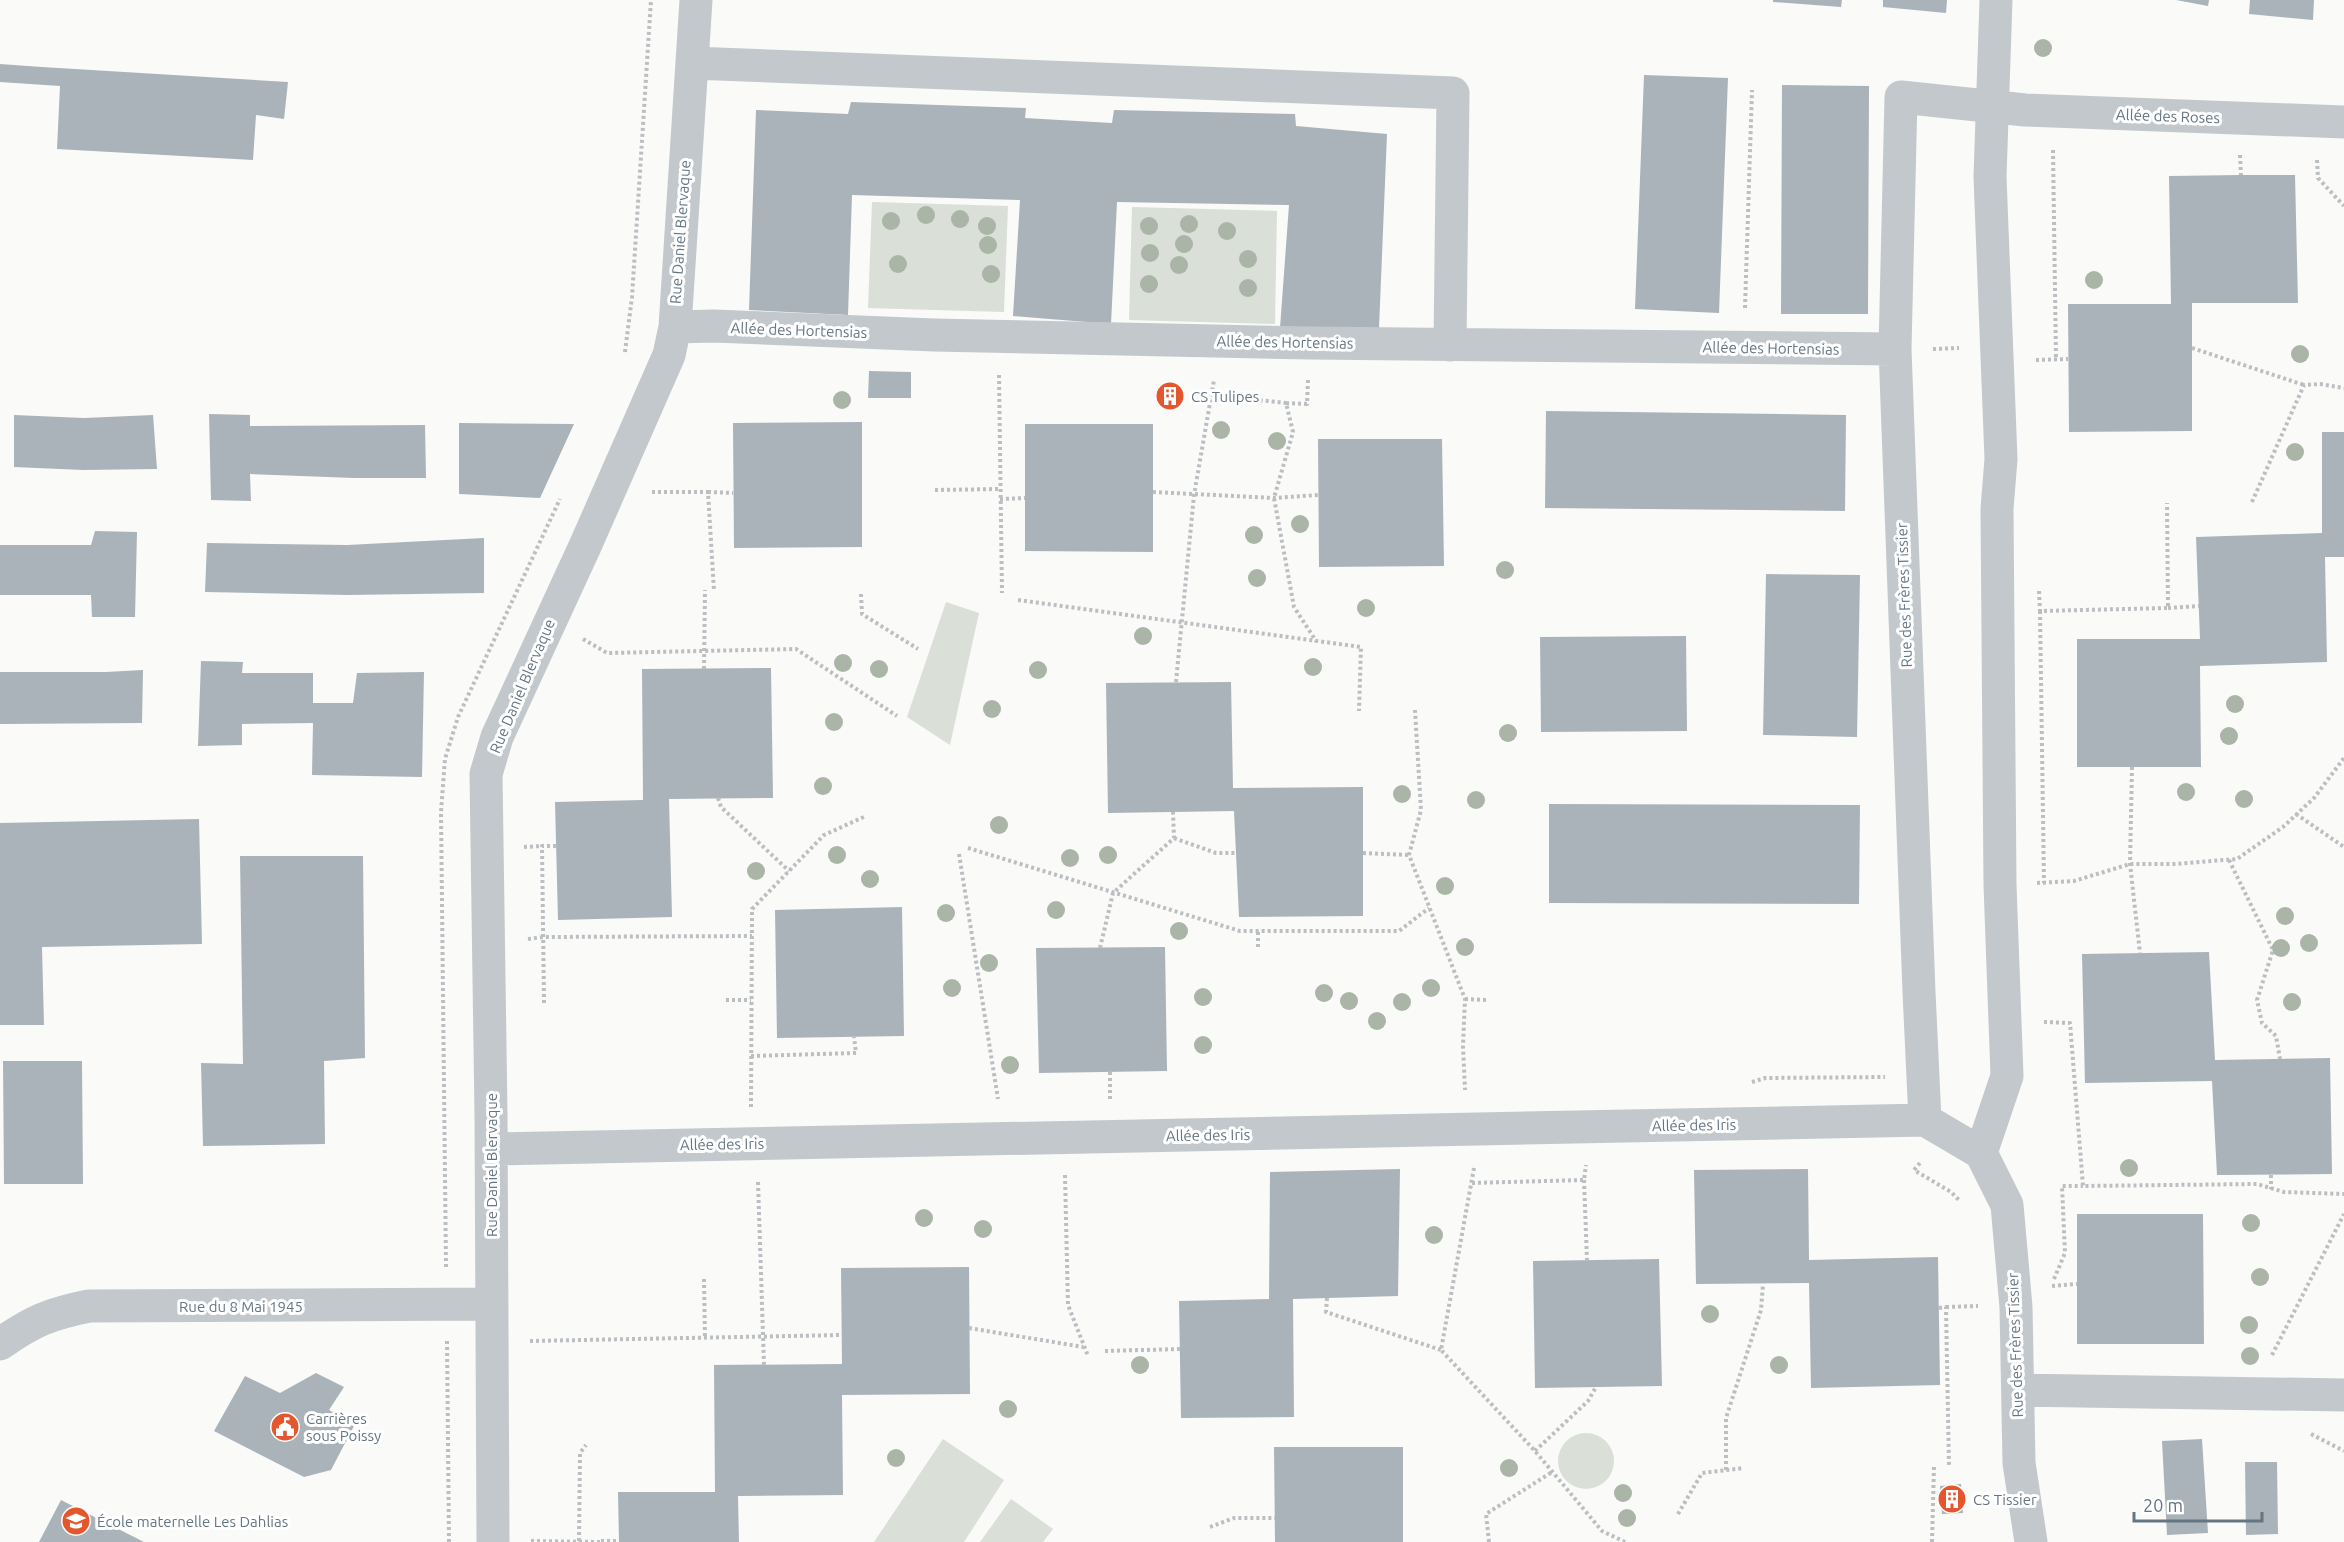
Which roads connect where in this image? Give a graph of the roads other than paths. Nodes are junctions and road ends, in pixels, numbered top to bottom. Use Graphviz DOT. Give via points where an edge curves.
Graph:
graph roads {
  1 [pos="696,0"];
  2 [pos="1996,0"];
  3 [pos="692,63"];
  4 [pos="1992,107"];
  5 [pos="2344,122"];
  6 [pos="675,327"];
  7 [pos="1450,345"];
  8 [pos="1895,349"];
  9 [pos="1935,1126"];
  10 [pos="491,1149"];
  11 [pos="1981,1153"];
  12 [pos="491,1304"];
  13 [pos="0,1344"];
  14 [pos="2018,1390"];
  15 [pos="2344,1395"];
  16 [pos="493,1542"];
  17 [pos="2031,1542"];
  1 -- 3 [label="street, Rue Daniel Blervaque"];
  2 -- 4 [label="street"];
  3 -- 6 [label="street, Rue Daniel Blervaque"];
  3 -- 7 [label="street" via="1454,93"];
  4 -- 5 [label="street, Allée des Roses"];
  4 -- 8 [label="street, Rue des Frères Tissier" via="1901,97"];
  4 -- 11 [label="street" via="1990,177 2001,459 1997,509 2000,885 2007,1076"];
  6 -- 7 [label="street, Allée des Hortensias"];
  6 -- 10 [label="street, Rue Daniel Blervaque" via="669,356 496,737 486,774"];
  7 -- 8 [label="street, Allée des Hortensias"];
  8 -- 9 [label="street, Rue des Frères Tissier" via="1919,992"];
  9 -- 10 [label="street, Allée des Iris"];
  9 -- 11 [label="street"];
  10 -- 12 [label="street, Rue Daniel Blervaque"];
  11 -- 14 [label="street, Rue des Frères Tissier" via="2007,1205"];
  12 -- 13 [label="street, Rue du 8 Mai 1945" via="89,1306 57,1312 28,1324"];
  12 -- 16 [label="street, Rue Daniel Blervaque"];
  14 -- 15 [label="street"];
  14 -- 17 [label="street, Rue des Frères Tissier" via="2019,1463"];
}
